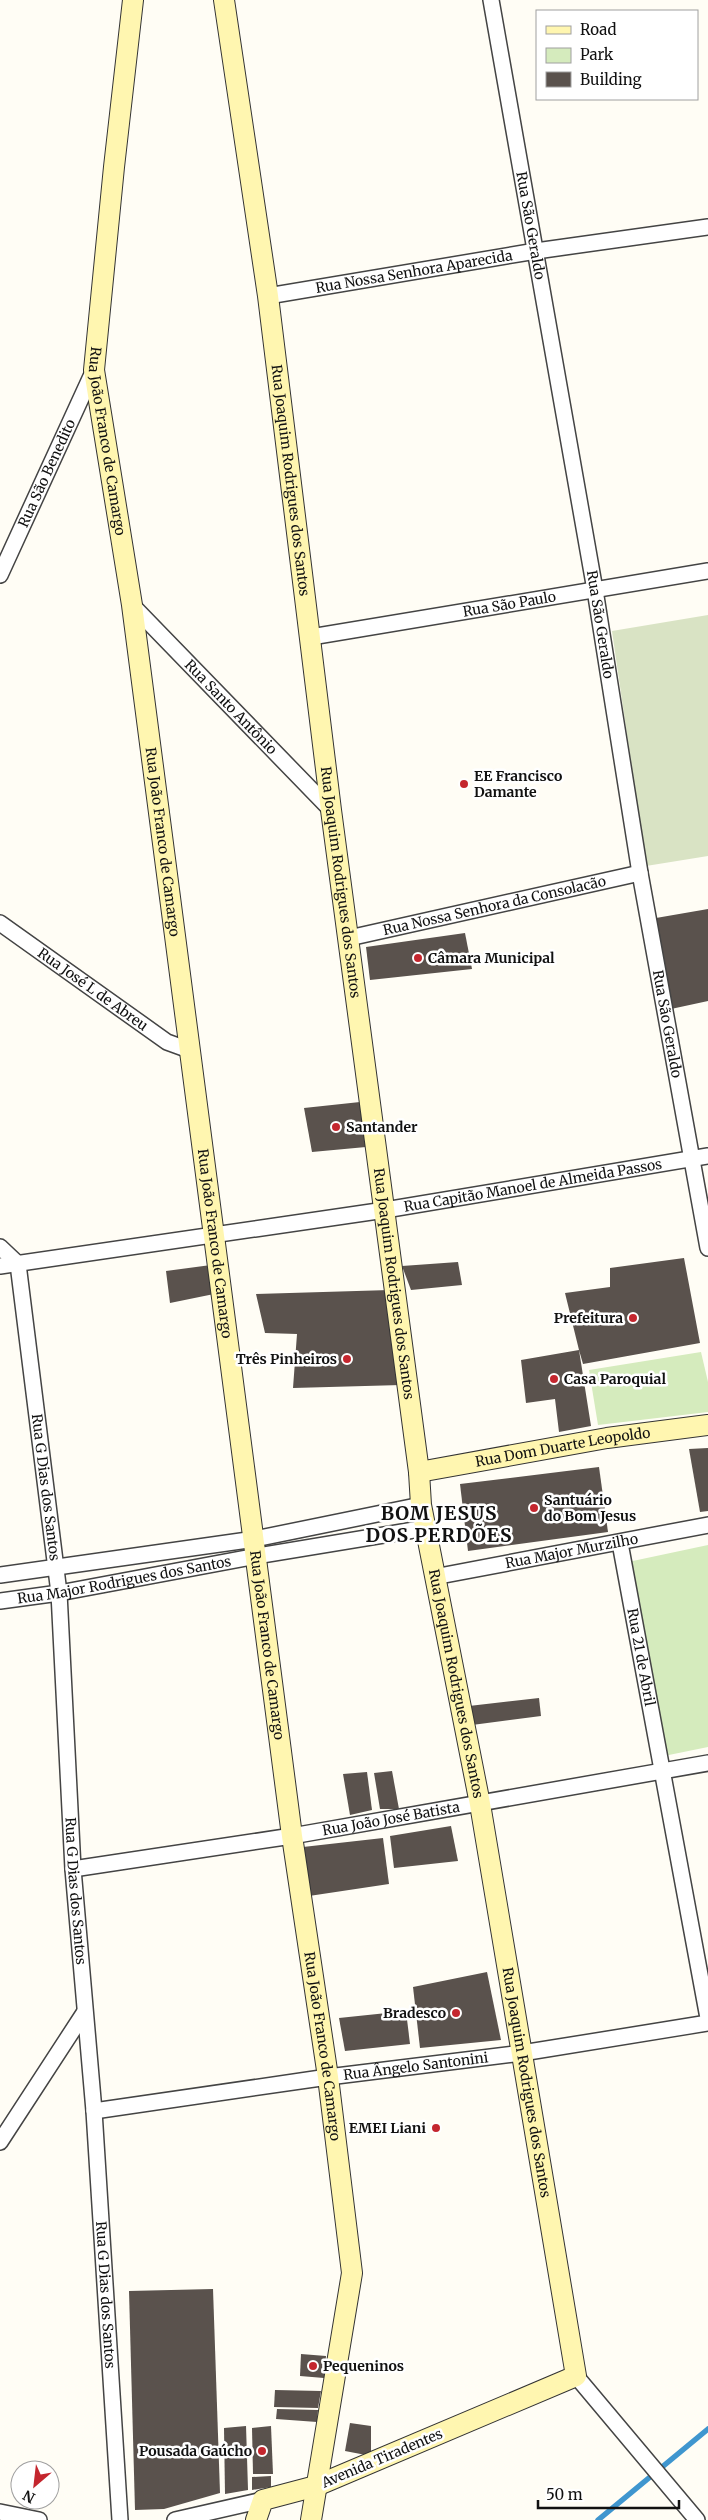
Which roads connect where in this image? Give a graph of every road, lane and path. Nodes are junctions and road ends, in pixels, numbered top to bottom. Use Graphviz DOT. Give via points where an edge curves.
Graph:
graph roads {
  1 [pos="133,0"];
  2 [pos="224,0"];
  3 [pos="491,0"];
  4 [pos="708,227"];
  5 [pos="536,251"];
  6 [pos="268,296"];
  7 [pos="94,370"];
  8 [pos="708,571"];
  9 [pos="0,575"];
  10 [pos="595,590"];
  11 [pos="132,605"];
  12 [pos="311,637"];
  13 [pos="331,810"];
  14 [pos="640,873"];
  15 [pos="0,923"];
  16 [pos="349,938"];
  17 [pos="189,1050"];
  18 [pos="708,1156"];
  19 [pos="692,1159"];
  20 [pos="385,1210"];
  21 [pos="216,1236"];
  22 [pos="0,1247"];
  23 [pos="708,1248"];
  24 [pos="18,1264"];
  25 [pos="0,1266"];
  26 [pos="708,1425"];
  27 [pos="419,1472"];
  28 [pos="422,1505"];
  29 [pos="708,1525"];
  30 [pos="426,1528"];
  31 [pos="620,1543"];
  32 [pos="256,1548"];
  33 [pos="56,1567"];
  34 [pos="0,1575"];
  35 [pos="434,1576"];
  36 [pos="59,1593"];
  37 [pos="0,1601"];
  38 [pos="708,1763"];
  39 [pos="664,1772"];
  40 [pos="480,1804"];
  41 [pos="292,1836"];
  42 [pos="73,1869"];
  43 [pos="84,2013"];
  44 [pos="708,2018"];
  45 [pos="708,2023"];
  46 [pos="522,2054"];
  47 [pos="328,2077"];
  48 [pos="94,2112"];
  49 [pos="0,2142"];
  50 [pos="576,2376"];
  51 [pos="316,2486"];
  52 [pos="263,2500"];
  53 [pos="0,2512"];
  54 [pos="39,2520"];
  55 [pos="120,2520"];
  56 [pos="180,2520"];
  57 [pos="256,2520"];
  58 [pos="312,2520"];
  59 [pos="697,2520"];
  1 -- 7 [label="street, Rua João Franco de Camargo"];
  2 -- 6 [label="street, Rua Joaquim Rodrigues dos Santos"];
  3 -- 5 [label="street, Rua São Geraldo"];
  4 -- 5 [label="street, Rua Nossa Senhora Aparecida"];
  5 -- 6 [label="street, Rua Nossa Senhora Aparecida"];
  5 -- 10 [label="street, Rua São Geraldo"];
  6 -- 12 [label="street, Rua Joaquim Rodrigues dos Santos"];
  7 -- 9 [label="street, Rua São Benedito"];
  7 -- 11 [label="street, Rua João Franco de Camargo"];
  8 -- 10 [label="street, Rua São Paulo"];
  10 -- 12 [label="street, Rua São Paulo"];
  10 -- 14 [label="street, Rua São Geraldo"];
  11 -- 13 [label="street, Rua Santo Antônio"];
  11 -- 17 [label="street, Rua João Franco de Camargo"];
  12 -- 13 [label="street, Rua Joaquim Rodrigues dos Santos"];
  13 -- 16 [label="street, Rua Joaquim Rodrigues dos Santos"];
  14 -- 16 [label="street, Rua Nossa Senhora da Consolacão"];
  14 -- 19 [label="street, Rua São Geraldo"];
  15 -- 17 [label="street, Rua José L de Abreu" via="167,1042"];
  16 -- 20 [label="street, Rua Joaquim Rodrigues dos Santos"];
  17 -- 21 [label="street, Rua João Franco de Camargo"];
  18 -- 19 [label="street, Rua Capitão Manoel de Almeida Passos"];
  19 -- 20 [label="street, Rua Capitão Manoel de Almeida Passos"];
  19 -- 23 [label="street, Rua São Geraldo"];
  20 -- 21 [label="street, Rua Capitão Manoel de Almeida Passos"];
  20 -- 27 [label="street, Rua Joaquim Rodrigues dos Santos"];
  21 -- 24 [label="street, Rua Capitão Manoel de Almeida Passos"];
  21 -- 32 [label="street, Rua João Franco de Camargo"];
  22 -- 24 [label="street"];
  24 -- 25 [label="street, Rua Capitão Manoel de Almeida Passos"];
  24 -- 33 [label="street, Rua G Dias dos Santos"];
  26 -- 27 [label="street, Rua Dom Duarte Leopoldo" via="607,1438"];
  27 -- 28 [label="street, Rua Joaquim Rodrigues dos Santos"];
  28 -- 30 [label="street, Rua Joaquim Rodrigues dos Santos"];
  28 -- 32 [label="street, Rua Major Rodrigues dos Santos"];
  29 -- 31 [label="street, Rua Major Murzilho"];
  30 -- 32 [label="street, Rua Major Rodrigues dos Santos"];
  30 -- 35 [label="street, Rua Joaquim Rodrigues dos Santos"];
  31 -- 35 [label="street, Rua Major Murzilho"];
  31 -- 39 [label="street, Rua 21 de Abril"];
  32 -- 33 [label="street, Rua Major Rodrigues dos Santos"];
  32 -- 36 [label="street, Rua Major Rodrigues dos Santos"];
  32 -- 41 [label="street, Rua João Franco de Camargo"];
  33 -- 34 [label="street, Rua Major Rodrigues dos Santos"];
  33 -- 36 [label="street, Rua G Dias dos Santos"];
  35 -- 40 [label="street, Rua Joaquim Rodrigues dos Santos"];
  36 -- 37 [label="street, Rua Major Rodrigues dos Santos"];
  36 -- 42 [label="street, Rua G Dias dos Santos"];
  38 -- 39 [label="street, Rua João José Batista"];
  39 -- 40 [label="street, Rua João José Batista"];
  39 -- 44 [label="street, Rua 21 de Abril"];
  40 -- 41 [label="street, Rua João José Batista"];
  40 -- 46 [label="street, Rua Joaquim Rodrigues dos Santos"];
  41 -- 42 [label="street, Rua João José Batista"];
  41 -- 47 [label="street, Rua João Franco de Camargo"];
  42 -- 43 [label="street, Rua G Dias dos Santos"];
  43 -- 48 [label="street, Rua G Dias dos Santos"];
  43 -- 49 [label="street"];
  45 -- 46 [label="street, Rua Ângelo Santonini"];
  46 -- 47 [label="street, Rua Ângelo Santonini"];
  46 -- 50 [label="street, Rua Joaquim Rodrigues dos Santos"];
  47 -- 48 [label="street, Rua Ângelo Santonini"];
  47 -- 51 [label="street, Rua João Franco de Camargo" via="352,2274"];
  48 -- 55 [label="street, Rua G Dias dos Santos"];
  50 -- 51 [label="street, Avenida Tiradentes"];
  50 -- 59 [label="street"];
  51 -- 52 [label="street, Avenida Tiradentes"];
  51 -- 58 [label="street, Rua João Franco de Camargo"];
  52 -- 56 [label="street, Avenida Tiradentes"];
  52 -- 57 [label="street"];
  53 -- 54 [label="street"];
}
